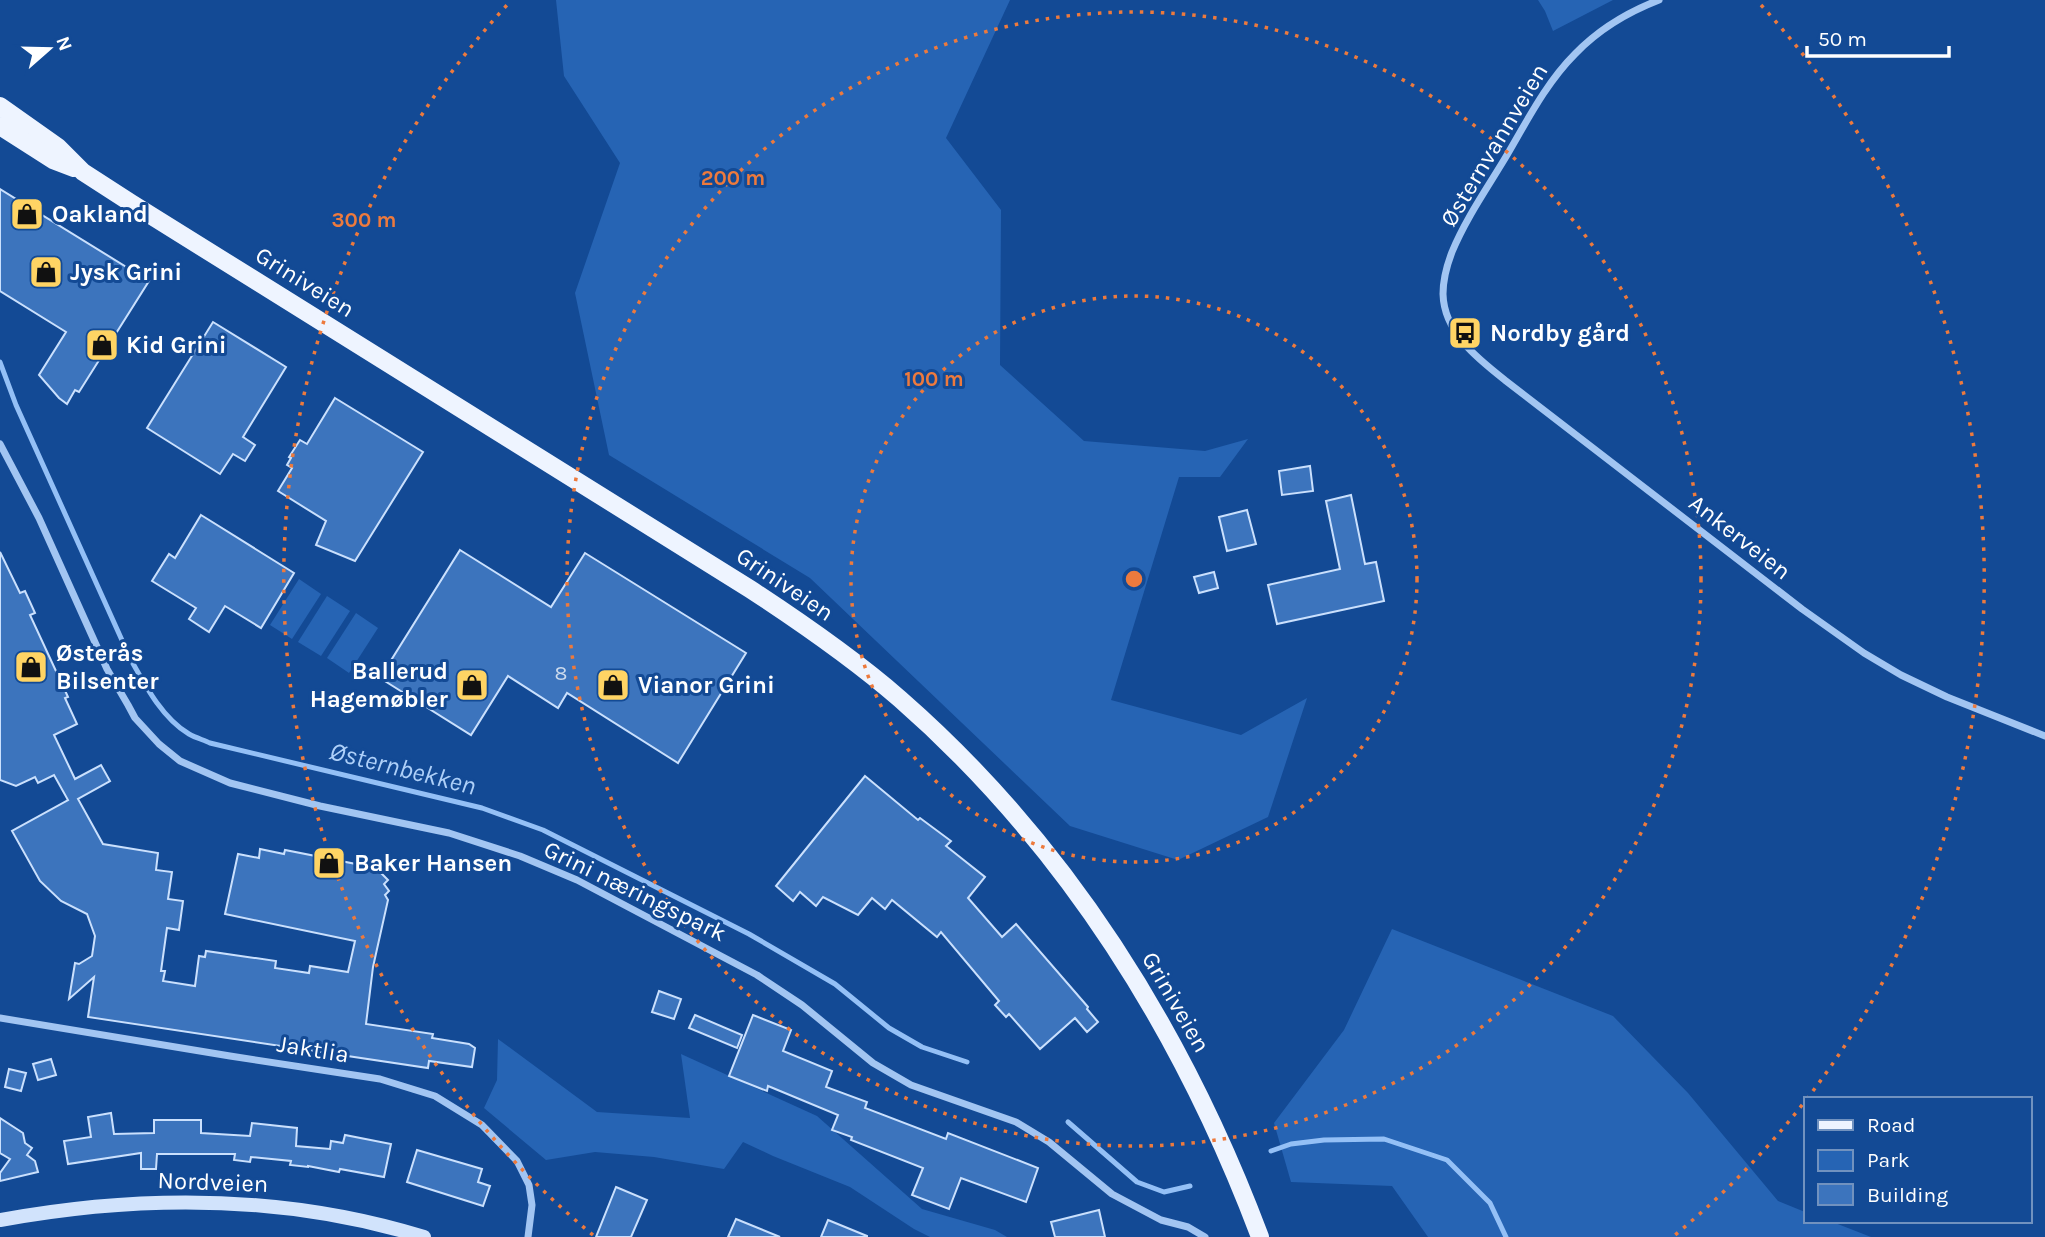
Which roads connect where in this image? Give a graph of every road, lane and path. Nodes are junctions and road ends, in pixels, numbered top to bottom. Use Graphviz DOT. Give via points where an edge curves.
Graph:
graph roads {
  1 [pos="1659,0"];
  2 [pos="0,106"];
  3 [pos="0,126"];
  4 [pos="83,172"];
  5 [pos="1448,316"];
  6 [pos="0,444"];
  7 [pos="2045,736"];
  8 [pos="0,1018"];
  9 [pos="0,1220"];
  10 [pos="424,1237"];
  11 [pos="528,1237"];
  12 [pos="1205,1237"];
  13 [pos="1259,1237"];
  1 -- 5 [label="street, Østernvannveien" via="1607,27 1554,78 1454,247 1444,282"];
  2 -- 4 [label="main road, Griniveien"];
  3 -- 4 [label="main road, Griniveien" via="53,160"];
  4 -- 13 [label="main road, Griniveien" via="750,589 827,641 900,699 1027,830 1105,933 1197,1088"];
  5 -- 7 [label="street, Ankerveien" via="1461,340 1487,366 1864,653 1947,697"];
  6 -- 12 [label="street, Grini næringspark" via="122,696 147,732 180,761 230,783 449,833 578,880 757,975 873,1063 911,1085 1016,1122 1112,1194"];
  8 -- 11 [label="street, Jaktlia" via="380,1079 435,1096 482,1125 517,1161 529,1185 532,1205"];
  9 -- 10 [label="main road, Nordveien" via="118,1204 262,1204 351,1217"];
}
